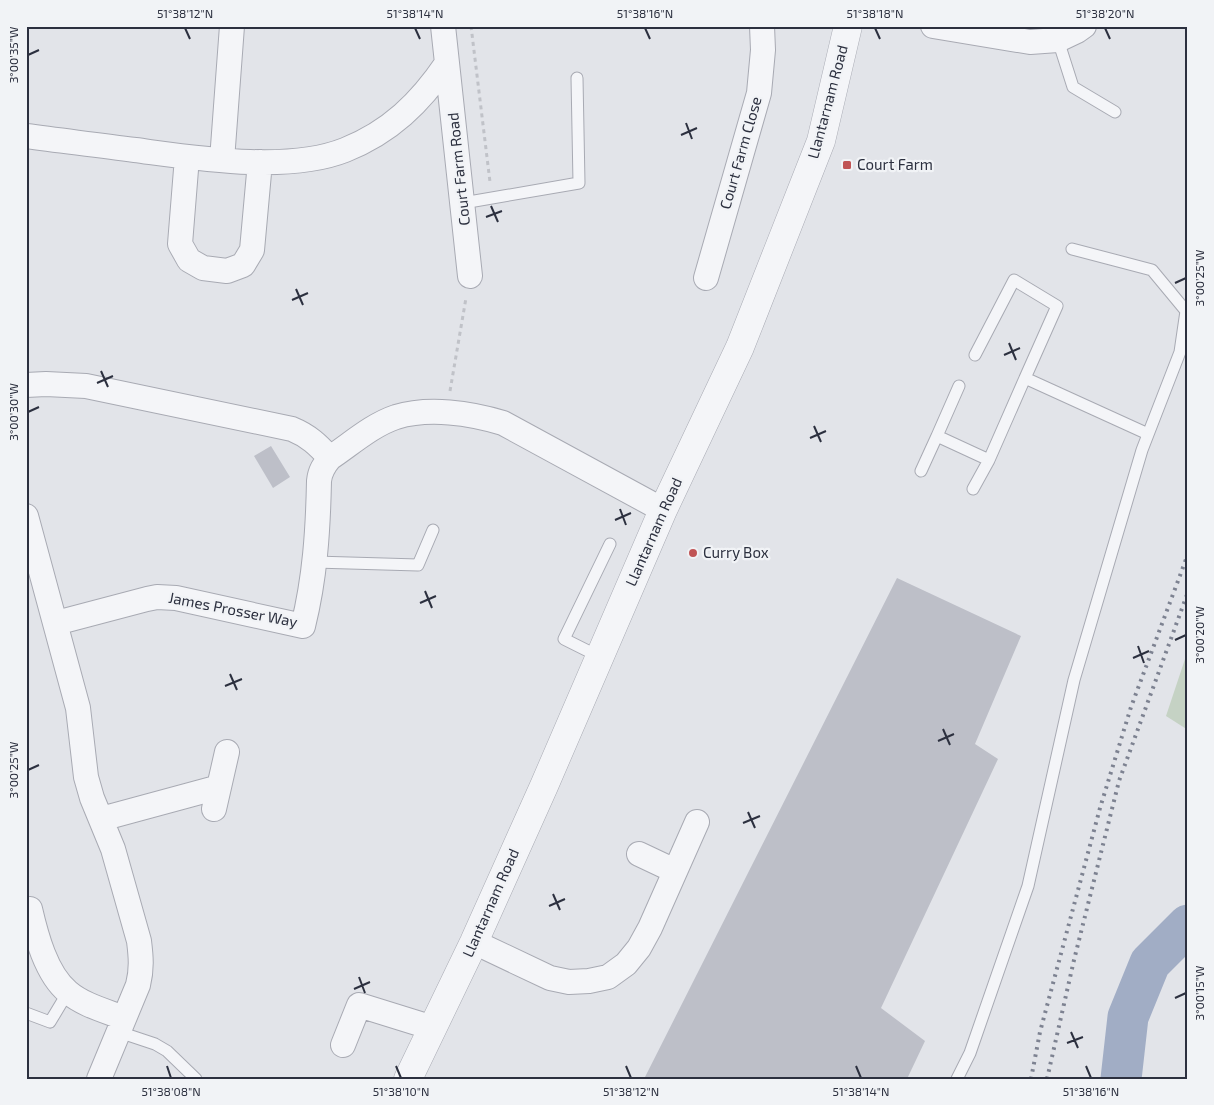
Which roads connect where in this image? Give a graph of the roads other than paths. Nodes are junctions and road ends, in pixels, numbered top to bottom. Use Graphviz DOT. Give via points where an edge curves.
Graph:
graph roads {
  1 [pos="232,26"];
  2 [pos="443,26"];
  3 [pos="762,26"];
  4 [pos="848,26"];
  5 [pos="933,26"];
  6 [pos="1084,26"];
  7 [pos="1058,40"];
  8 [pos="447,63"];
  9 [pos="577,78"];
  10 [pos="1116,112"];
  11 [pos="26,136"];
  12 [pos="187,157"];
  13 [pos="222,160"];
  14 [pos="260,162"];
  15 [pos="463,203"];
  16 [pos="1072,249"];
  17 [pos="470,276"];
  18 [pos="706,278"];
  19 [pos="975,355"];
  20 [pos="1025,378"];
  21 [pos="26,384"];
  22 [pos="959,386"];
  23 [pos="1148,434"];
  24 [pos="937,436"];
  25 [pos="330,458"];
  26 [pos="989,460"];
  27 [pos="921,471"];
  28 [pos="974,489"];
  29 [pos="663,510"];
  30 [pos="26,516"];
  31 [pos="433,530"];
  32 [pos="610,544"];
  33 [pos="315,562"];
  34 [pos="56,623"];
  35 [pos="600,657"];
  36 [pos="227,752"];
  37 [pos="101,819"];
  38 [pos="697,822"];
  39 [pos="639,854"];
  40 [pos="675,870"];
  41 [pos="30,924"];
  42 [pos="474,942"];
  43 [pos="68,992"];
  44 [pos="26,1013"];
  45 [pos="122,1025"];
  46 [pos="433,1028"];
  47 [pos="343,1045"];
  48 [pos="99,1079"];
  49 [pos="196,1079"];
  50 [pos="408,1079"];
  51 [pos="957,1079"];
  1 -- 13 [label="street"];
  2 -- 8 [label="street, Court Farm Road"];
  3 -- 18 [label="street, Court Farm Close" via="759,93"];
  4 -- 29 [label="street, Llantarnam Road" via="821,141 740,346"];
  5 -- 7 [label="street" via="1030,42"];
  6 -- 7 [label="street"];
  7 -- 10 [label="lane" via="1073,87"];
  8 -- 14 [label="street" via="415,105 368,139 344,151 308,159"];
  8 -- 15 [label="street, Court Farm Road"];
  9 -- 15 [label="lane" via="579,182"];
  11 -- 12 [label="street"];
  12 -- 13 [label="street"];
  12 -- 14 [label="street" via="180,244 189,260 203,268 227,271 243,265 252,250"];
  13 -- 14 [label="street"];
  15 -- 17 [label="street, Court Farm Road"];
  16 -- 23 [label="lane" via="1152,270 1186,312 1180,352"];
  19 -- 20 [label="lane" via="1014,280 1057,306"];
  20 -- 23 [label="lane"];
  20 -- 26 [label="lane"];
  21 -- 25 [label="street" via="86,386 292,429 315,441"];
  22 -- 24 [label="lane"];
  23 -- 51 [label="lane" via="1074,680 1028,886 970,1053"];
  24 -- 26 [label="lane"];
  24 -- 27 [label="lane"];
  25 -- 29 [label="street, James Prosser Way" via="395,418 416,413 480,416 503,423"];
  25 -- 33 [label="street, James Prosser Way" via="320,472"];
  26 -- 28 [label="lane"];
  29 -- 35 [label="street, Llantarnam Road"];
  30 -- 34 [label="street"];
  31 -- 33 [label="lane" via="418,565"];
  32 -- 35 [label="lane" via="564,639"];
  33 -- 34 [label="street, James Prosser Way" via="303,626 176,598 157,597"];
  34 -- 37 [label="street" via="78,708 86,777"];
  35 -- 42 [label="street, Llantarnam Road"];
  36 -- 37 [label="street" via="216,798"];
  37 -- 45 [label="street" via="113,849 141,957 138,985"];
  38 -- 40 [label="street"];
  39 -- 40 [label="street"];
  40 -- 42 [label="street" via="639,948 626,964 608,977 569,982 550,978"];
  41 -- 43 [label="street" via="53,974"];
  42 -- 46 [label="street, Llantarnam Road"];
  43 -- 44 [label="lane" via="50,1022"];
  43 -- 45 [label="street"];
  45 -- 48 [label="street"];
  45 -- 49 [label="lane" via="167,1051"];
  46 -- 47 [label="street" via="359,1005"];
  46 -- 50 [label="street, Llantarnam Road"];
}
